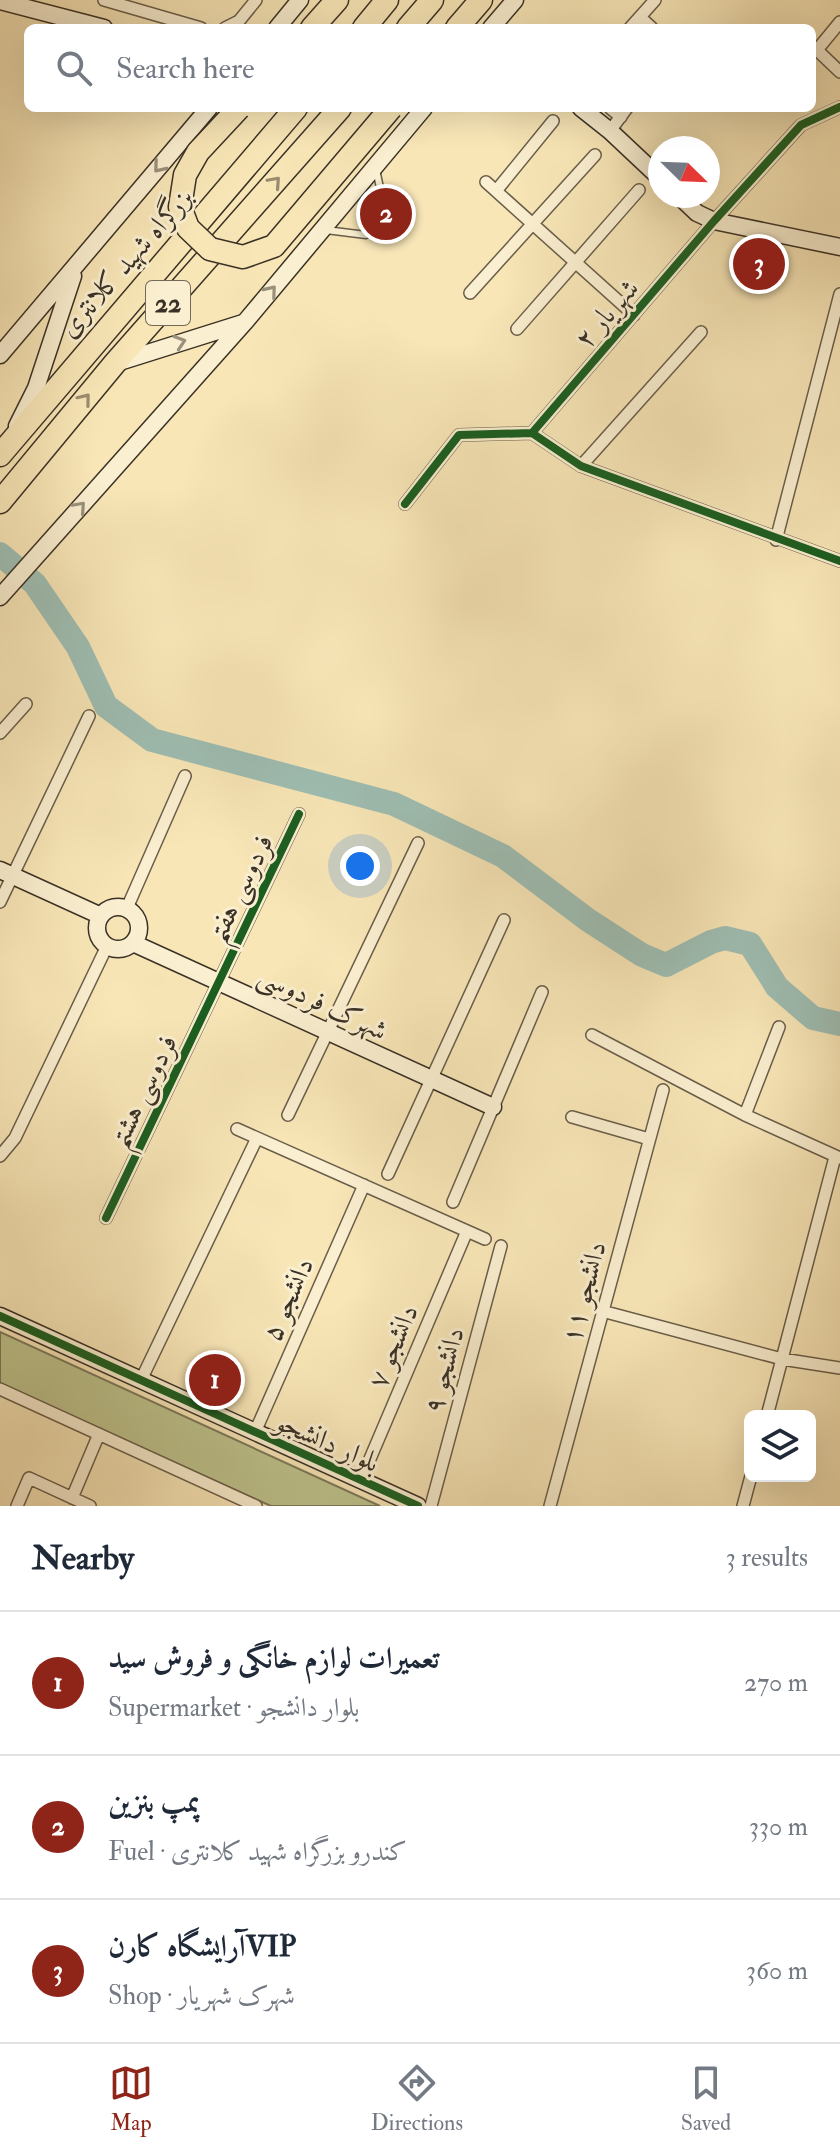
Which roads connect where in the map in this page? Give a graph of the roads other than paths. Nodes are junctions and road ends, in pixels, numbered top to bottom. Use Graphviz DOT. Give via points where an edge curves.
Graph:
graph roads {
  1 [pos="104,0"];
  2 [pos="256,0"];
  3 [pos="300,0"];
  4 [pos="328,0"];
  5 [pos="337,0"];
  6 [pos="387,0"];
  7 [pos="432,0"];
  8 [pos="481,0"];
  9 [pos="515,0"];
  10 [pos="655,0"];
  11 [pos="0,1"];
  12 [pos="122,2"];
  13 [pos="640,17"];
  14 [pos="71,19"];
  15 [pos="840,22"];
  16 [pos="80,24"];
  17 [pos="89,24"];
  18 [pos="189,24"];
  19 [pos="233,24"];
  20 [pos="280,24"];
  21 [pos="312,24"];
  22 [pos="313,24"];
  23 [pos="367,24"];
  24 [pos="411,24"];
  25 [pos="460,24"];
  26 [pos="494,24"];
  27 [pos="634,24"];
  28 [pos="648,24"];
  29 [pos="840,72"];
  30 [pos="840,107"];
  31 [pos="191,112"];
  32 [pos="206,112"];
  33 [pos="235,112"];
  34 [pos="293,112"];
  35 [pos="336,112"];
  36 [pos="388,112"];
  37 [pos="421,112"];
  38 [pos="586,112"];
  39 [pos="624,112"];
  40 [pos="553,121"];
  41 [pos="610,131"];
  42 [pos="185,136"];
  43 [pos="595,155"];
  44 [pos="375,167"];
  45 [pos="648,167"];
  46 [pos="486,182"];
  47 [pos="639,190"];
  48 [pos="496,191"];
  49 [pos="692,208"];
  50 [pos="714,221"];
  51 [pos="533,224"];
  52 [pos="322,230"];
  53 [pos="840,247"];
  54 [pos="576,262"];
  55 [pos="78,263"];
  56 [pos="470,293"];
  57 [pos="840,294"];
  58 [pos="634,315"];
  59 [pos="245,322"];
  60 [pos="517,329"];
  61 [pos="701,332"];
  62 [pos="0,355"];
  63 [pos="115,363"];
  64 [pos="532,433"];
  65 [pos="3,451"];
  66 [pos="581,466"];
  67 [pos="0,502"];
  68 [pos="405,504"];
  69 [pos="776,540"];
  70 [pos="840,561"];
  71 [pos="0,597"];
  72 [pos="26,704"];
  73 [pos="89,716"];
  74 [pos="0,733"];
  75 [pos="185,776"];
  76 [pos="299,814"];
  77 [pos="418,843"];
  78 [pos="5,879"];
  79 [pos="0,902"];
  80 [pos="127,908"];
  81 [pos="504,920"];
  82 [pos="99,921"];
  83 [pos="135,940"];
  84 [pos="107,946"];
  85 [pos="220,979"];
  86 [pos="542,992"];
  87 [pos="779,1027"];
  88 [pos="329,1030"];
  89 [pos="592,1035"];
  90 [pos="433,1076"];
  91 [pos="663,1090"];
  92 [pos="494,1103"];
  93 [pos="288,1115"];
  94 [pos="745,1115"];
  95 [pos="572,1117"];
  96 [pos="237,1129"];
  97 [pos="257,1138"];
  98 [pos="649,1139"];
  99 [pos="0,1156"];
  100 [pos="838,1158"];
  101 [pos="388,1174"];
  102 [pos="364,1185"];
  103 [pos="453,1202"];
  104 [pos="106,1218"];
  105 [pos="467,1231"];
  106 [pos="485,1239"];
  107 [pos="501,1246"];
  108 [pos="602,1311"];
  109 [pos="0,1316"];
  110 [pos="782,1359"];
  111 [pos="840,1368"];
  112 [pos="141,1380"];
  113 [pos="0,1389"];
  114 [pos="769,1410"];
  115 [pos="255,1432"];
  116 [pos="99,1434"];
  117 [pos="361,1480"];
  118 [pos="749,1482"];
  119 [pos="72,1498"];
  120 [pos="17,1506"];
  121 [pos="90,1506"];
  122 [pos="256,1506"];
  123 [pos="418,1506"];
  124 [pos="431,1506"];
  125 [pos="550,1506"];
  126 [pos="743,1506"];
  1 -- 12 [label="street"];
  2 -- 19 [label="street"];
  3 -- 20 [label="main road"];
  4 -- 21 [label="main road"];
  5 -- 22 [label="highway"];
  6 -- 23 [label="highway"];
  7 -- 24 [label="highway"];
  8 -- 25 [label="highway"];
  9 -- 26 [label="main road"];
  10 -- 13 [label="street"];
  11 -- 14 [label="main road"];
  12 -- 18 [label="street"];
  13 -- 27 [label="street"];
  13 -- 28 [label="street"];
  14 -- 16 [label="main road"];
  14 -- 17 [label="main road"];
  15 -- 29 [label="street" via="817,50"];
  30 -- 50 [label="street, ۲ شهریار" via="801,125"];
  31 -- 42 [label="main road"];
  32 -- 42 [label="main road"];
  33 -- 36 [label="highway, bridge" via="198,152 185,175 180,207 190,231 212,251 243,257 274,246"];
  34 -- 65 [label="highway, بزرگراه شهید کلانتری / 22"];
  63 -- 35 [label="highway, بزرگراه شهید کلانتری / 22, one-way"];
  37 -- 44 [label="main road"];
  38 -- 41 [label="main road"];
  39 -- 41 [label="street"];
  40 -- 48 [label="street"];
  41 -- 45 [label="main road"];
  42 -- 55 [label="main road, one-way"];
  43 -- 51 [label="street"];
  44 -- 52 [label="main road"];
  44 -- 52 [label="lane" via="380,188 394,196 386,214 366,235"];
  46 -- 48 [label="street"];
  47 -- 54 [label="street"];
  48 -- 51 [label="street"];
  49 -- 50 [label="main road"];
  50 -- 53 [label="main road"];
  50 -- 58 [label="street, ۲ شهریار"];
  51 -- 54 [label="street"];
  51 -- 56 [label="street"];
  59 -- 52 [label="main road, one-way"];
  54 -- 58 [label="street"];
  54 -- 60 [label="street"];
  55 -- 62 [label="main road"];
  55 -- 65 [label="main road" via="36,388"];
  57 -- 69 [label="street"];
  58 -- 64 [label="street, ۲ شهریار"];
  63 -- 59 [label="main road, one-way"];
  71 -- 59 [label="main road, one-way"];
  61 -- 66 [label="street"];
  67 -- 63 [label="highway, بزرگراه شهید کلانتری / 22, one-way"];
  64 -- 66 [label="street"];
  64 -- 68 [label="street" via="459,435"];
  66 -- 69 [label="street"];
  69 -- 70 [label="street"];
  72 -- 74 [label="street"];
  73 -- 78 [label="street"];
  75 -- 80 [label="street"];
  76 -- 85 [label="street, فردوسی هفتم"];
  77 -- 88 [label="street"];
  78 -- 79 [label="street"];
  78 -- 82 [label="main road"];
  80 -- 82 [label="main road" via="114,907"];
  80 -- 83 [label="main road" via="139,924"];
  81 -- 90 [label="street"];
  82 -- 84 [label="main road" via="99,938"];
  83 -- 84 [label="main road" via="118,949"];
  83 -- 85 [label="main road, شهرک فردوسی"];
  84 -- 99 [label="street" via="15,1138"];
  85 -- 88 [label="main road, شهرک فردوسی"];
  85 -- 104 [label="street, فردوسی هشتم"];
  86 -- 92 [label="street"];
  87 -- 94 [label="street"];
  88 -- 90 [label="main road, شهرک فردوسی"];
  88 -- 93 [label="street"];
  89 -- 94 [label="street"];
  90 -- 92 [label="main road, شهرک فردوسی"];
  90 -- 101 [label="street"];
  91 -- 98 [label="street, دانشجو ۱۱"];
  92 -- 103 [label="street"];
  94 -- 100 [label="street"];
  95 -- 98 [label="street"];
  96 -- 97 [label="street"];
  97 -- 102 [label="street"];
  97 -- 112 [label="street"];
  98 -- 108 [label="street, دانشجو ۱۱"];
  100 -- 110 [label="street"];
  102 -- 105 [label="street"];
  102 -- 115 [label="street, دانشجو ۵"];
  105 -- 106 [label="street"];
  105 -- 117 [label="street, دانشجو ۷"];
  107 -- 124 [label="street, دانشجو ۹"];
  108 -- 110 [label="street"];
  108 -- 125 [label="street, دانشجو ۱۱"];
  109 -- 112 [label="main road, بلوار دانشجو"];
  110 -- 111 [label="street"];
  110 -- 114 [label="street"];
  112 -- 115 [label="main road, بلوار دانشجو"];
  113 -- 116 [label="street"];
  115 -- 117 [label="main road, بلوار دانشجو"];
  116 -- 119 [label="street"];
  116 -- 122 [label="street"];
  117 -- 123 [label="main road, بلوار دانشجو"];
  118 -- 126 [label="street"];
  119 -- 120 [label="street" via="29,1478"];
  119 -- 121 [label="street"];
}
